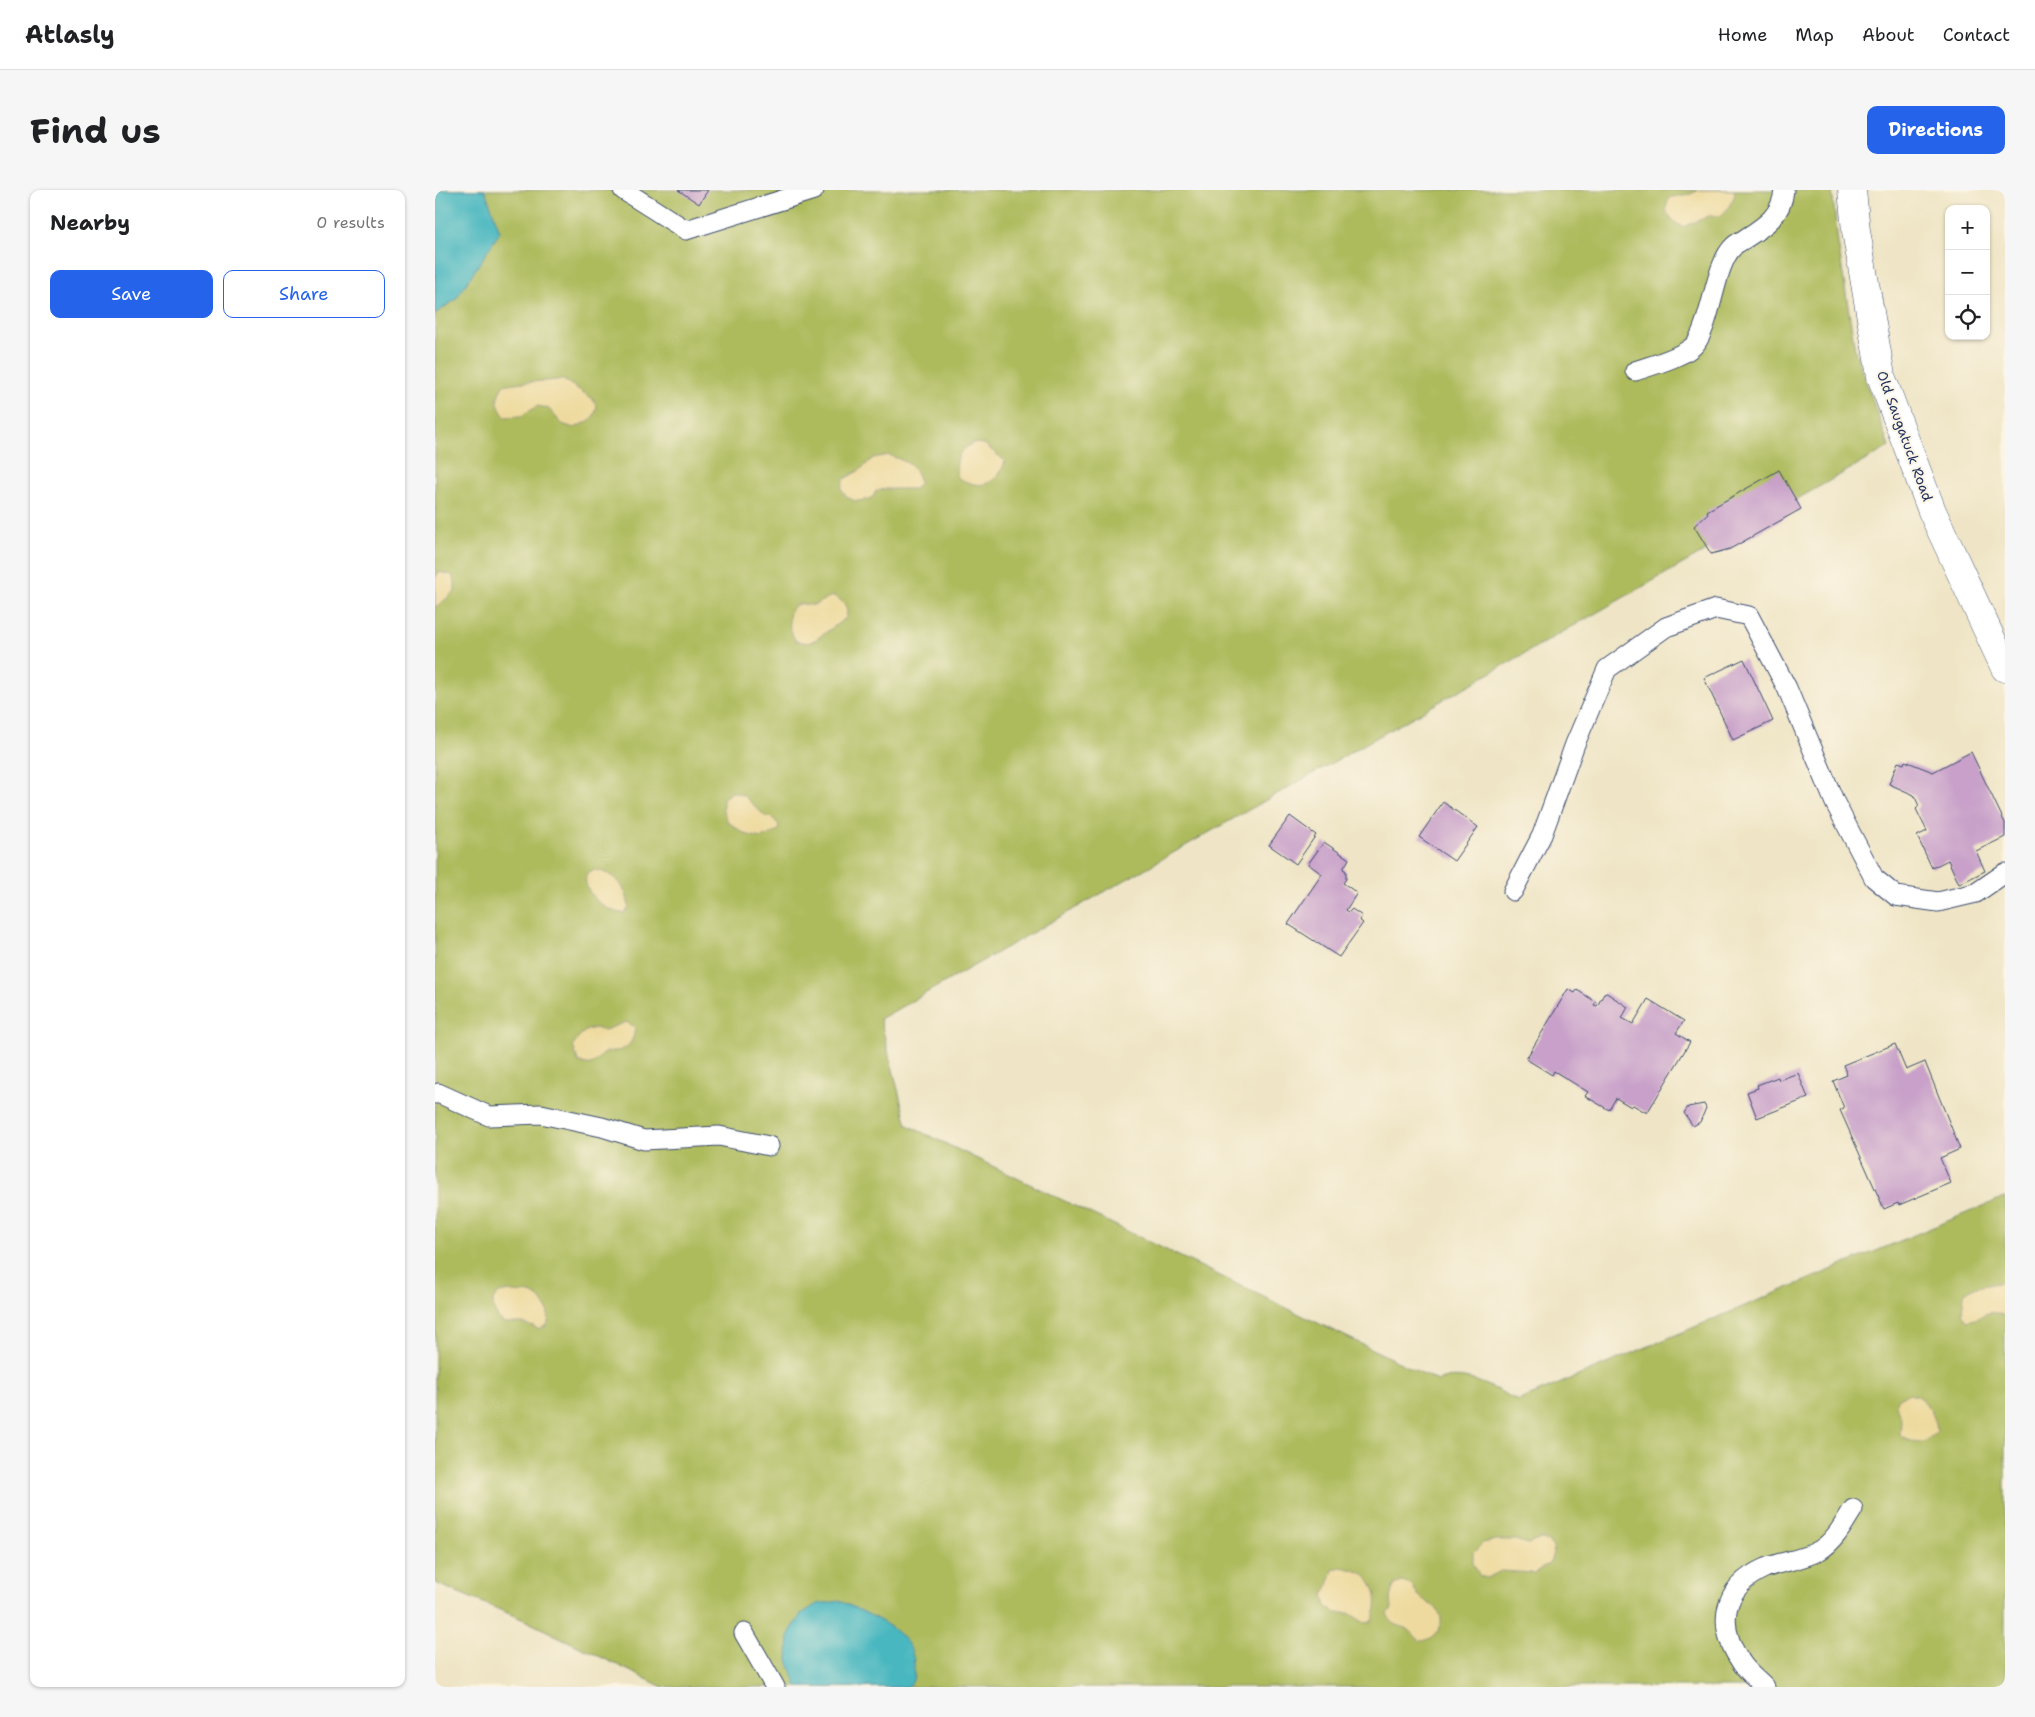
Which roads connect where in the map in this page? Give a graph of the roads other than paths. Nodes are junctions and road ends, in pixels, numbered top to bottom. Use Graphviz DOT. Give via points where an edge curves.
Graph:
graph roads {
  1 [pos="623,190"];
  2 [pos="814,190"];
  3 [pos="1784,190"];
  4 [pos="1852,190"];
  5 [pos="1635,372"];
  6 [pos="2005,668"];
  7 [pos="2005,873"];
  8 [pos="1513,891"];
  9 [pos="435,1094"];
  10 [pos="769,1146"];
  11 [pos="1853,1509"];
  12 [pos="744,1633"];
  13 [pos="775,1687"];
  14 [pos="1765,1687"];
  1 -- 2 [label="lane" via="686,230"];
  3 -- 5 [label="lane" via="1773,218 1732,247 1722,266 1696,344 1677,356"];
  4 -- 6 [label="street, Old Saugatuck Road" via="1881,376 1932,511"];
  7 -- 8 [label="lane" via="1976,893 1938,902 1896,896 1874,878 1835,803 1787,688 1749,616 1716,608 1666,627 1607,669 1542,835"];
  9 -- 10 [label="lane" via="489,1116 541,1114 602,1126 644,1140 719,1136"];
  11 -- 14 [label="lane" via="1837,1535 1820,1550 1766,1568 1742,1582 1727,1605 1726,1630 1741,1663"];
  12 -- 13 [label="lane"];
}
